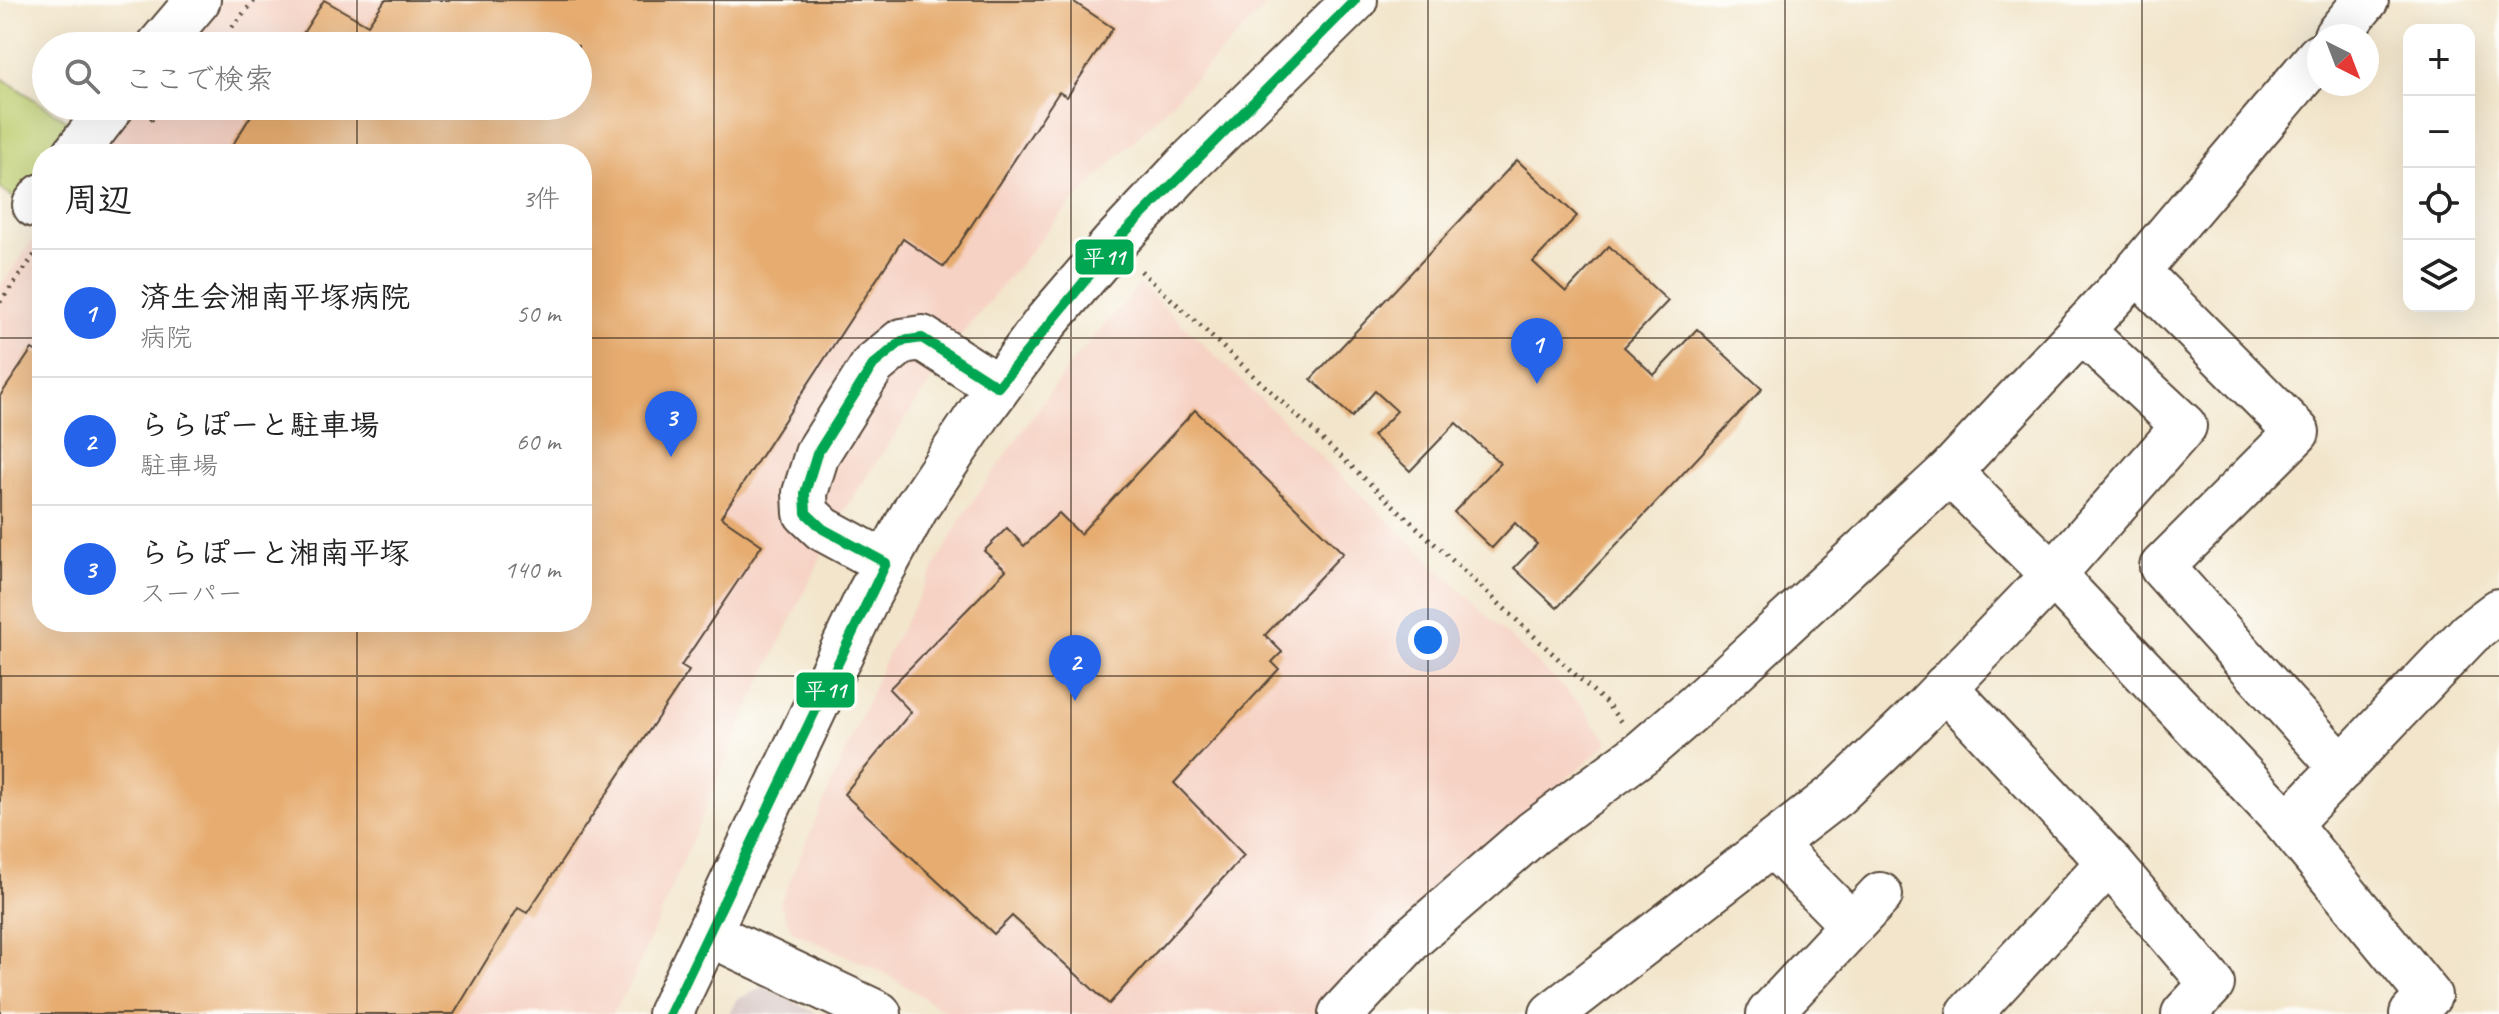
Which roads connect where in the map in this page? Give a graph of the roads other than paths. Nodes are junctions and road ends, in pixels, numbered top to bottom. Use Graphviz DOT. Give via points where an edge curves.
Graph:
graph roads {
  1 [pos="198,0"];
  2 [pos="1355,0"];
  3 [pos="2366,0"];
  4 [pos="2346,24"];
  5 [pos="171,32"];
  6 [pos="2307,70"];
  7 [pos="101,120"];
  8 [pos="83,144"];
  9 [pos="2137,271"];
  10 [pos="2081,330"];
  11 [pos="998,387"];
  12 [pos="1949,472"];
  13 [pos="886,563"];
  14 [pos="2053,575"];
  15 [pos="2499,611"];
  16 [pos="1945,687"];
  17 [pos="2342,768"];
  18 [pos="2288,824"];
  19 [pos="1772,844"];
  20 [pos="2109,862"];
  21 [pos="710,934"];
  22 [pos="670,1014"];
  23 [pos="879,1014"];
  24 [pos="1341,1014"];
  25 [pos="1552,1014"];
  26 [pos="1769,1014"];
  27 [pos="1969,1014"];
  28 [pos="2184,1014"];
  29 [pos="2412,1014"];
  1 -- 5 [label="street"];
  2 -- 11 [label="street" via="1113,244"];
  3 -- 4 [label="street"];
  6 -- 9 [label="street"];
  7 -- 8 [label="street"];
  9 -- 10 [label="street"];
  9 -- 17 [label="street" via="2297,432 2162,567"];
  10 -- 12 [label="street"];
  10 -- 14 [label="street" via="2184,426"];
  11 -- 13 [label="street" via="916,508"];
  11 -- 13 [label="street" via="922,338 902,341 873,365 817,454 805,493 806,513 823,529"];
  12 -- 14 [label="street"];
  12 -- 24 [label="street" via="1644,751 1533,833 1411,939"];
  13 -- 21 [label="street"];
  14 -- 16 [label="street"];
  14 -- 18 [label="street"];
  15 -- 17 [label="street" via="2470,633"];
  16 -- 19 [label="street" via="1837,794"];
  16 -- 20 [label="street"];
  17 -- 18 [label="street"];
  18 -- 29 [label="street" via="2429,996"];
  19 -- 25 [label="street"];
  19 -- 26 [label="street" via="1866,910"];
  20 -- 27 [label="street"];
  20 -- 28 [label="street" via="2212,984"];
  21 -- 22 [label="street"];
  21 -- 23 [label="street"];
}
